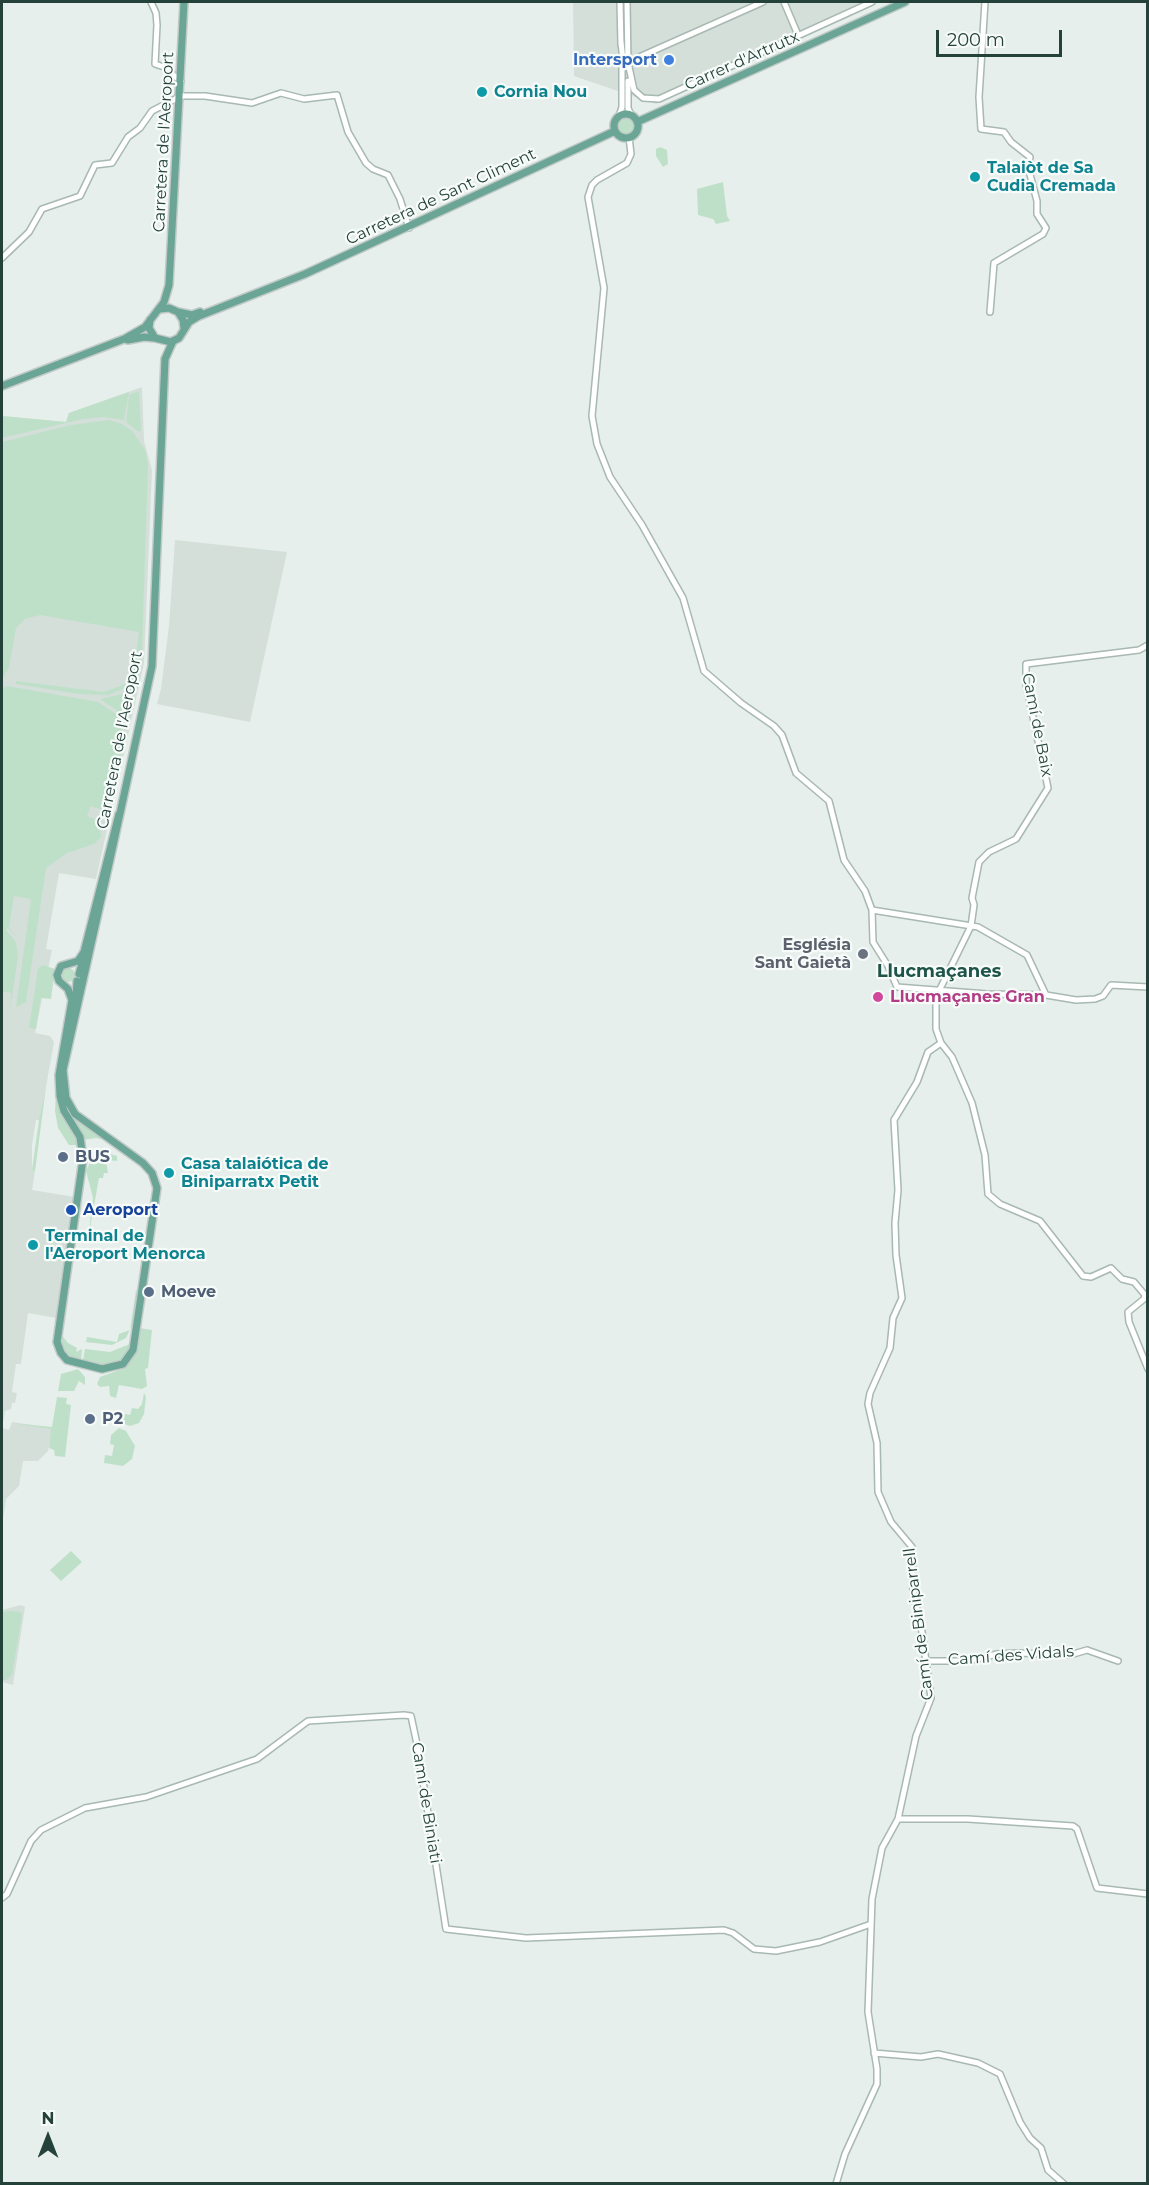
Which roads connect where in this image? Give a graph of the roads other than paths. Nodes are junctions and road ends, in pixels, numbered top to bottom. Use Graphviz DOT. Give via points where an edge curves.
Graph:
graph roads {
  1 [pos="151,2"];
  2 [pos="184,2"];
  3 [pos="620,2"];
  4 [pos="627,2"];
  5 [pos="763,2"];
  6 [pos="784,2"];
  7 [pos="872,2"];
  8 [pos="905,2"];
  9 [pos="985,2"];
  10 [pos="798,35"];
  11 [pos="621,42"];
  12 [pos="628,66"];
  13 [pos="181,81"];
  14 [pos="628,82"];
  15 [pos="630,91"];
  16 [pos="181,96"];
  17 [pos="622,98"];
  18 [pos="631,115"];
  19 [pos="619,116"];
  20 [pos="637,122"];
  21 [pos="615,131"];
  22 [pos="629,137"];
  23 [pos="409,228"];
  24 [pos="2,258"];
  25 [pos="282,284"];
  26 [pos="169,285"];
  27 [pos="158,310"];
  28 [pos="177,311"];
  29 [pos="990,312"];
  30 [pos="150,320"];
  31 [pos="184,329"];
  32 [pos="156,339"];
  33 [pos="173,341"];
  34 [pos="111,345"];
  35 [pos="165,359"];
  36 [pos="2,386"];
  37 [pos="1148,645"];
  38 [pos="119,814"];
  39 [pos="872,910"];
  40 [pos="98,915"];
  41 [pos="970,926"];
  42 [pos="68,964"];
  43 [pos="78,978"];
  44 [pos="63,984"];
  45 [pos="1148,987"];
  46 [pos="938,991"];
  47 [pos="1046,995"];
  48 [pos="73,1021"];
  49 [pos="941,1042"];
  50 [pos="1148,1369"];
  51 [pos="927,1661"];
  52 [pos="1118,1661"];
  53 [pos="898,1819"];
  54 [pos="1148,1894"];
  55 [pos="2,1898"];
  56 [pos="871,1924"];
  57 [pos="874,2053"];
  58 [pos="836,2184"];
  59 [pos="1064,2184"];
  1 -- 13 [label="street" via="157,25 156,64 170,69"];
  2 -- 13 [label="main road, Carretera de l'Aeroport"];
  3 -- 11 [label="street"];
  4 -- 12 [label="street"];
  5 -- 12 [label="street"];
  6 -- 10 [label="street"];
  7 -- 10 [label="street, Carrer d'Artrutx"];
  8 -- 20 [label="main road"];
  9 -- 29 [label="street" via="979,97 981,129 1004,132 1030,157 1028,167 1037,214 1046,228 1043,234 994,263"];
  10 -- 15 [label="street, Carrer d'Artrutx" via="659,99 644,98"];
  11 -- 12 [label="street" via="623,61"];
  11 -- 17 [label="street"];
  12 -- 14 [label="street"];
  12 -- 15 [label="street"];
  13 -- 16 [label="main road, Carretera de l'Aeroport"];
  14 -- 15 [label="street"];
  14 -- 17 [label="street" via="624,83"];
  15 -- 18 [label="street"];
  16 -- 23 [label="street" via="252,103 281,93 303,99 337,95 348,132 366,163 388,175"];
  16 -- 24 [label="street" via="152,111 128,137 112,164 95,165 80,196 42,209 29,232"];
  16 -- 26 [label="main road, Carretera de l'Aeroport"];
  17 -- 19 [label="street"];
  18 -- 19 [label="main road"];
  18 -- 20 [label="main road"];
  19 -- 21 [label="main road"];
  20 -- 22 [label="main road" via="637,131"];
  21 -- 22 [label="main road"];
  21 -- 23 [label="main road, Carretera de Sant Climent"];
  22 -- 39 [label="street" via="631,154 627,163 597,180 588,197 604,288 592,416 597,444 609,477 642,525 683,598 704,670 774,726 782,735 796,773 825,795 844,860 865,891"];
  23 -- 25 [label="main road, Carretera de Sant Climent"];
  25 -- 28 [label="main road" via="192,315"];
  25 -- 31 [label="main road" via="199,316"];
  26 -- 27 [label="main road"];
  26 -- 28 [label="main road"];
  27 -- 28 [label="main road"];
  27 -- 30 [label="main road"];
  28 -- 31 [label="main road"];
  30 -- 32 [label="main road" via="150,332"];
  30 -- 34 [label="main road" via="142,329"];
  31 -- 33 [label="main road"];
  32 -- 33 [label="main road"];
  32 -- 34 [label="main road" via="139,338"];
  32 -- 35 [label="main road, Carretera de l'Aeroport"];
  33 -- 35 [label="main road, Carretera de l'Aeroport"];
  34 -- 36 [label="main road"];
  35 -- 38 [label="main road, Carretera de l'Aeroport" via="152,666"];
  37 -- 41 [label="street, Camí de Baix" via="1139,650 1026,664 1026,684 1049,786 1016,838 981,859"];
  38 -- 40 [label="main road, Carretera de l'Aeroport"];
  38 -- 42 [label="main road" via="84,952 78,961"];
  39 -- 41 [label="street"];
  39 -- 46 [label="street" via="873,943 897,987"];
  40 -- 43 [label="main road"];
  40 -- 48 [label="main road, Carretera de l'Aeroport"];
  41 -- 46 [label="street"];
  41 -- 47 [label="street" via="1027,956"];
  42 -- 43 [label="main road" via="75,967"];
  42 -- 44 [label="main road" via="57,971"];
  43 -- 44 [label="main road" via="70,986"];
  43 -- 48 [label="main road"];
  44 -- 48 [label="main road, Carretera de l'Aeroport" via="71,995 71,1007 59,1075 60,1096 82,1145 83,1159 57,1331 59,1350 71,1362 106,1369 129,1358 134,1345 157,1193 149,1169 81,1120 69,1105 64,1062"];
  45 -- 47 [label="street" via="1111,985 1103,996 1095,999"];
  46 -- 47 [label="street"];
  46 -- 49 [label="street" via="936,1029"];
  49 -- 50 [label="street" via="952,1057 972,1103 985,1155 988,1194 1000,1204 1040,1221 1083,1276 1091,1277 1110,1268 1122,1279 1134,1282 1144,1299 1128,1312 1129,1323"];
  49 -- 51 [label="street, Camí de Biniparrell" via="928,1052 917,1082 894,1120 896,1255 902,1298 893,1318 890,1348 868,1404 877,1443 878,1492 891,1522 912,1547 913,1591"];
  51 -- 52 [label="street, Camí des Vidals" via="969,1661 997,1654 1070,1655 1085,1650"];
  51 -- 53 [label="street, Camí de Biniparrell" via="930,1703 916,1736"];
  53 -- 54 [label="street" via="1073,1826 1097,1888"];
  53 -- 56 [label="street, Camí de Biniparrell" via="888,1833 878,1864"];
  55 -- 56 [label="street, Camí de Biniati" via="31,1841 41,1830 85,1808 146,1797 257,1759 308,1721 404,1715 411,1716 418,1749 446,1929 526,1938 724,1930 754,1949 776,1951 820,1942"];
  56 -- 57 [label="street, Camí de Biniparrell" via="868,2012"];
  57 -- 58 [label="street, Camí de Biniparrell" via="878,2073 875,2090 845,2154"];
  57 -- 59 [label="street" via="921,2057 938,2054 978,2063 1000,2074 1020,2122 1041,2148 1048,2170"];
}
